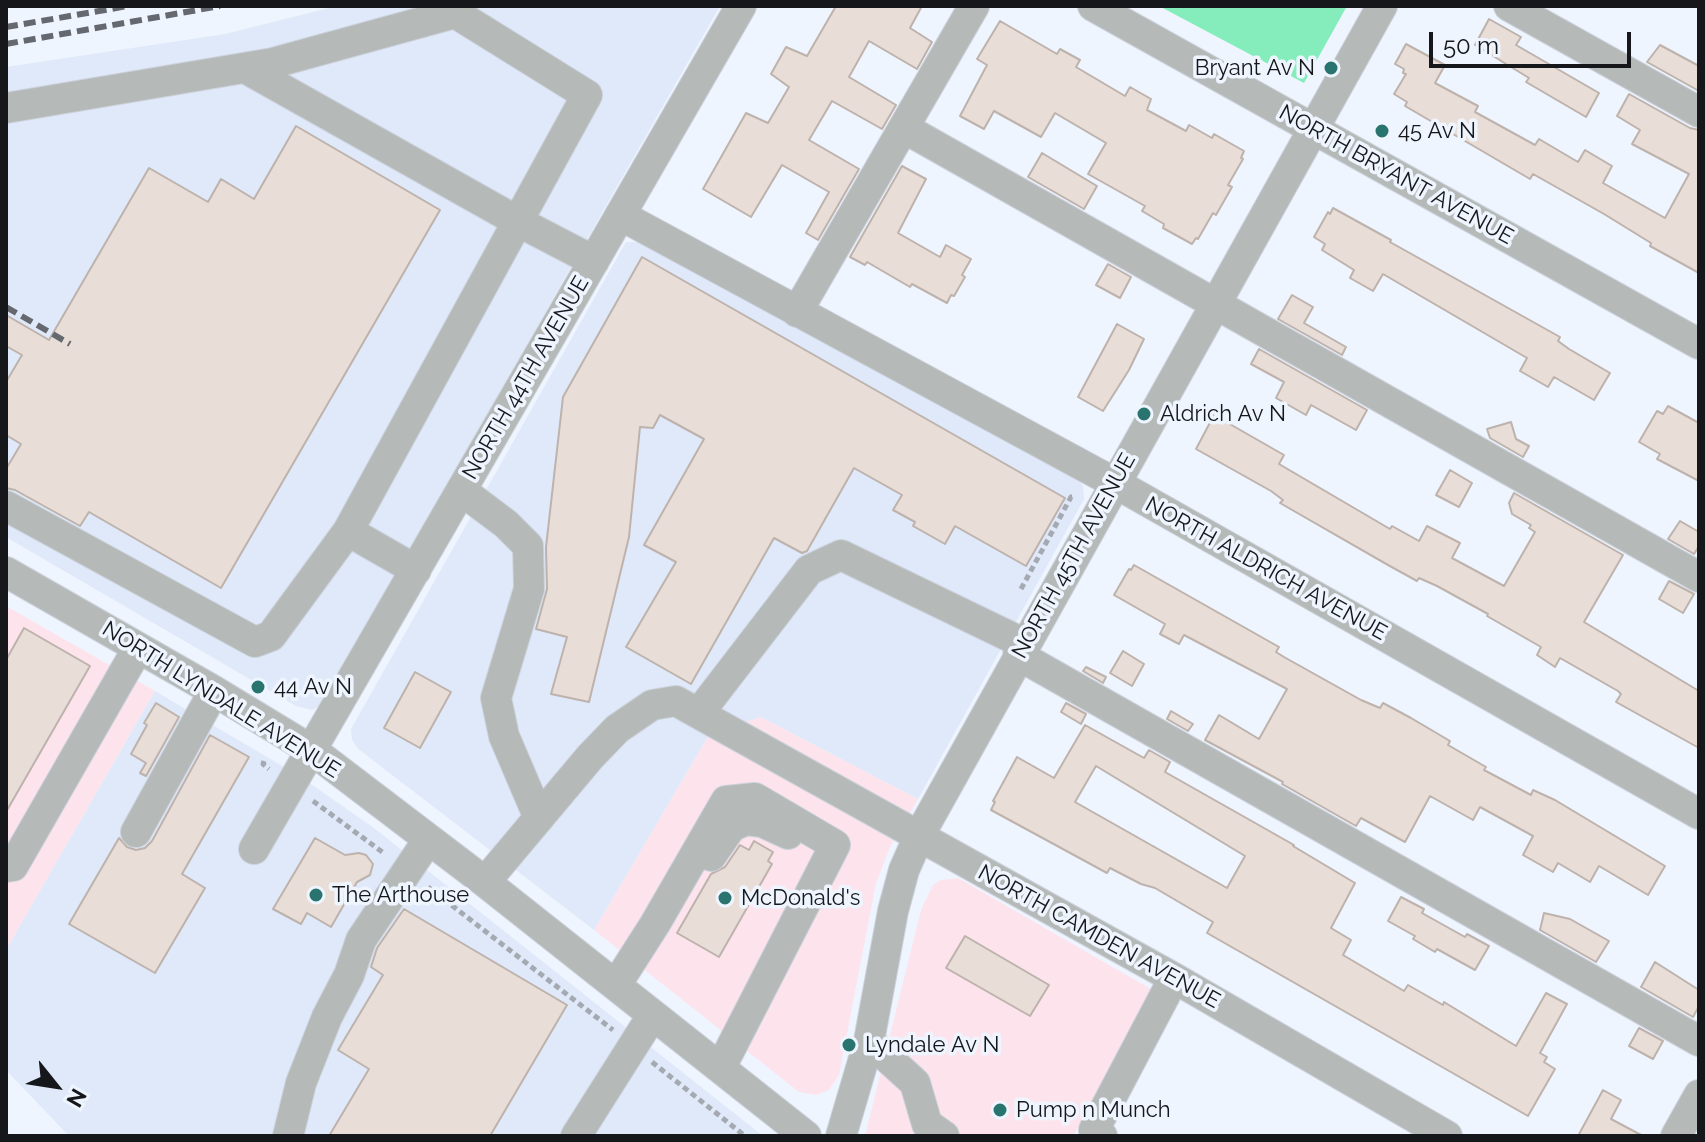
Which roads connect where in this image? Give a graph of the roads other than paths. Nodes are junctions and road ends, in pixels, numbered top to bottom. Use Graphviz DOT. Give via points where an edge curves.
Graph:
graph roads {
  1 [pos="741,6"];
  2 [pos="974,6"];
  3 [pos="1093,6"];
  4 [pos="1382,6"];
  5 [pos="1509,6"];
  6 [pos="245,68"];
  7 [pos="6,108"];
  8 [pos="1699,112"];
  9 [pos="904,128"];
  10 [pos="1313,128"];
  11 [pos="620,215"];
  12 [pos="517,221"];
  13 [pos="594,261"];
  14 [pos="1216,304"];
  15 [pos="797,312"];
  16 [pos="1699,344"];
  17 [pos="1115,483"];
  18 [pos="462,491"];
  19 [pos="6,506"];
  20 [pos="348,531"];
  21 [pos="416,570"];
  22 [pos="1699,577"];
  23 [pos="9,582"];
  24 [pos="138,648"];
  25 [pos="1022,650"];
  26 [pos="214,691"];
  27 [pos="699,713"];
  28 [pos="313,751"];
  29 [pos="859,804"];
  30 [pos="1699,814"];
  31 [pos="539,818"];
  32 [pos="136,832"];
  33 [pos="919,836"];
  34 [pos="428,840"];
  35 [pos="835,845"];
  36 [pos="254,849"];
  37 [pos="6,867"];
  38 [pos="485,882"];
  39 [pos="655,924"];
  40 [pos="774,966"];
  41 [pos="1174,978"];
  42 [pos="616,985"];
  43 [pos="652,1016"];
  44 [pos="869,1041"];
  45 [pos="1699,1041"];
  46 [pos="721,1067"];
  47 [pos="1699,1095"];
  48 [pos="930,1132"];
  49 [pos="288,1136"];
  50 [pos="576,1136"];
  51 [pos="806,1136"];
  52 [pos="841,1136"];
  53 [pos="1102,1136"];
  54 [pos="1447,1136"];
  55 [pos="1676,1136"];
  1 -- 11 [label="street, NORTH 44TH AVENUE"];
  2 -- 9 [label="street"];
  3 -- 10 [label="street, NORTH BRYANT AVENUE"];
  4 -- 10 [label="street, NORTH 45TH AVENUE"];
  5 -- 8 [label="street"];
  6 -- 7 [label="street"];
  6 -- 12 [label="street"];
  6 -- 12 [label="street" via="455,13 587,95"];
  9 -- 14 [label="street"];
  9 -- 15 [label="street"];
  10 -- 14 [label="street, NORTH 45TH AVENUE"];
  10 -- 16 [label="street, NORTH BRYANT AVENUE"];
  11 -- 13 [label="street, NORTH 44TH AVENUE"];
  11 -- 15 [label="street, NORTH ALDRICH AVENUE"];
  12 -- 13 [label="street"];
  12 -- 20 [label="street"];
  13 -- 18 [label="street, NORTH 44TH AVENUE"];
  14 -- 17 [label="street, NORTH 45TH AVENUE"];
  14 -- 22 [label="street"];
  15 -- 17 [label="street, NORTH ALDRICH AVENUE"];
  17 -- 25 [label="street, NORTH 45TH AVENUE"];
  17 -- 30 [label="street, NORTH ALDRICH AVENUE"];
  18 -- 21 [label="street, NORTH 44TH AVENUE"];
  18 -- 31 [label="street" via="528,546 529,589 496,698 504,736"];
  19 -- 20 [label="street" via="255,642 271,636"];
  20 -- 21 [label="street"];
  21 -- 28 [label="street, NORTH 44TH AVENUE"];
  23 -- 24 [label="street, NORTH LYNDALE AVENUE"];
  24 -- 26 [label="street, NORTH LYNDALE AVENUE"];
  24 -- 37 [label="street" via="13,866"];
  25 -- 27 [label="street" via="1001,630 841,555 809,570"];
  25 -- 33 [label="street, NORTH 45TH AVENUE"];
  25 -- 45 [label="street"];
  26 -- 28 [label="street, NORTH LYNDALE AVENUE"];
  26 -- 32 [label="street"];
  27 -- 29 [label="street, NORTH CAMDEN AVENUE"];
  27 -- 31 [label="street, NORTH CAMDEN AVENUE" via="676,701 652,705 617,729"];
  28 -- 34 [label="street, NORTH LYNDALE AVENUE"];
  28 -- 36 [label="street, NORTH 44TH AVENUE"];
  29 -- 33 [label="street, NORTH CAMDEN AVENUE"];
  29 -- 35 [label="street"];
  31 -- 38 [label="street, NORTH CAMDEN AVENUE"];
  33 -- 41 [label="street, NORTH CAMDEN AVENUE"];
  33 -- 44 [label="street, NORTH 45TH AVENUE" via="893,911"];
  34 -- 38 [label="street, NORTH LYNDALE AVENUE"];
  34 -- 49 [label="street" via="361,940 301,1083"];
  35 -- 39 [label="street" via="755,798 726,801"];
  35 -- 40 [label="street"];
  38 -- 42 [label="street, NORTH LYNDALE AVENUE"];
  39 -- 40 [label="street" via="679,911 731,827 746,820 762,822 783,831 812,855"];
  39 -- 42 [label="street"];
  40 -- 46 [label="street"];
  41 -- 53 [label="street" via="1094,1130"];
  41 -- 54 [label="street, NORTH CAMDEN AVENUE"];
  42 -- 43 [label="street, NORTH LYNDALE AVENUE"];
  43 -- 46 [label="street, NORTH LYNDALE AVENUE"];
  43 -- 50 [label="street"];
  44 -- 48 [label="street" via="915,1083"];
  44 -- 52 [label="street, NORTH 45TH AVENUE"];
  46 -- 51 [label="street, NORTH LYNDALE AVENUE"];
  47 -- 55 [label="street"];
}
